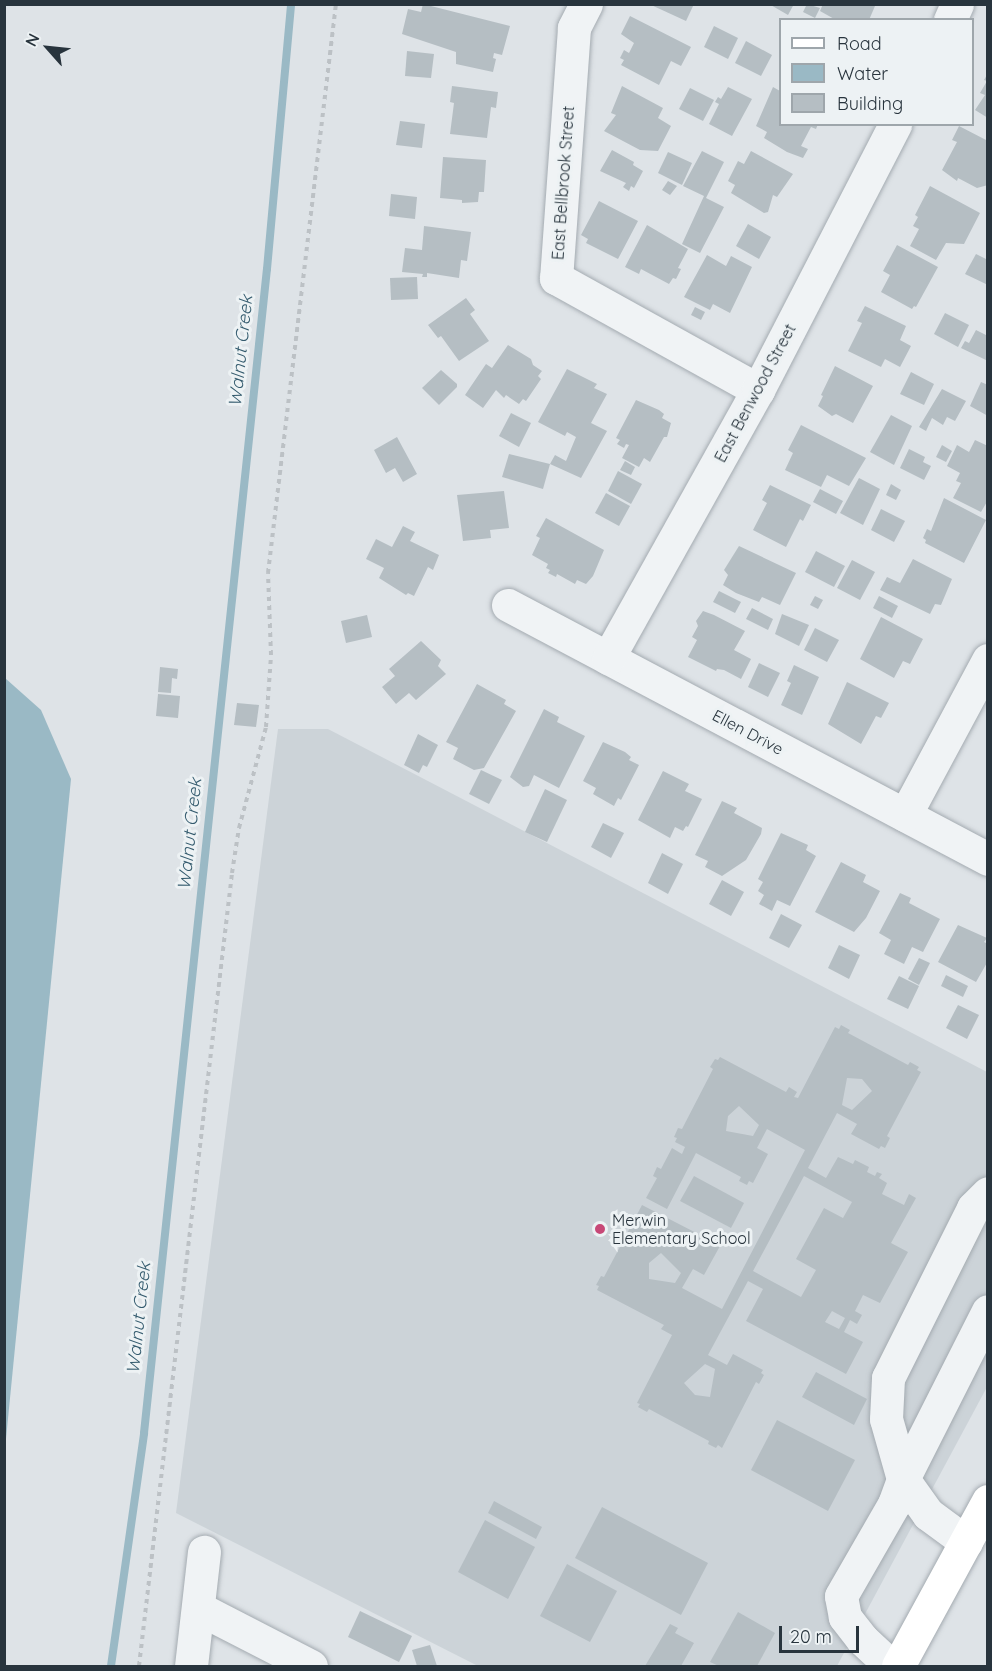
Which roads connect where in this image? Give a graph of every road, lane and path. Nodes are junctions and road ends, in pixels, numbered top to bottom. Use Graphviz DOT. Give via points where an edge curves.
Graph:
graph roads {
  1 [pos="336,4"];
  2 [pos="586,4"];
  3 [pos="957,4"];
  4 [pos="951,18"];
  5 [pos="894,126"];
  6 [pos="758,390"];
  7 [pos="508,605"];
  8 [pos="608,658"];
  9 [pos="987,660"];
  10 [pos="905,815"];
  11 [pos="987,859"];
  12 [pos="987,1193"];
  13 [pos="987,1311"];
  14 [pos="903,1479"];
  15 [pos="987,1502"];
  16 [pos="966,1542"];
  17 [pos="204,1552"];
  18 [pos="198,1608"];
  19 [pos="139,1666"];
  20 [pos="191,1666"];
  21 [pos="311,1666"];
  22 [pos="891,1666"];
  23 [pos="898,1666"];
  1 -- 19 [label="path" via="268,573 272,655 266,727 239,828 232,873"];
  2 -- 6 [label="street, East Bellbrook Street" via="574,28 556,278"];
  3 -- 4 [label="street"];
  5 -- 6 [label="street, East Benwood Street"];
  6 -- 8 [label="street, East Benwood Street"];
  7 -- 8 [label="street, Ellen Drive"];
  8 -- 10 [label="street, Ellen Drive"];
  9 -- 10 [label="street"];
  10 -- 11 [label="street, Ellen Drive"];
  12 -- 14 [label="street" via="973,1208 888,1378 886,1419"];
  13 -- 14 [label="street"];
  14 -- 16 [label="street" via="928,1514"];
  14 -- 22 [label="street" via="894,1504 841,1596 845,1617"];
  15 -- 16 [label="main road"];
  16 -- 23 [label="main road"];
  17 -- 18 [label="street"];
  18 -- 20 [label="street"];
  18 -- 21 [label="street"];
}
